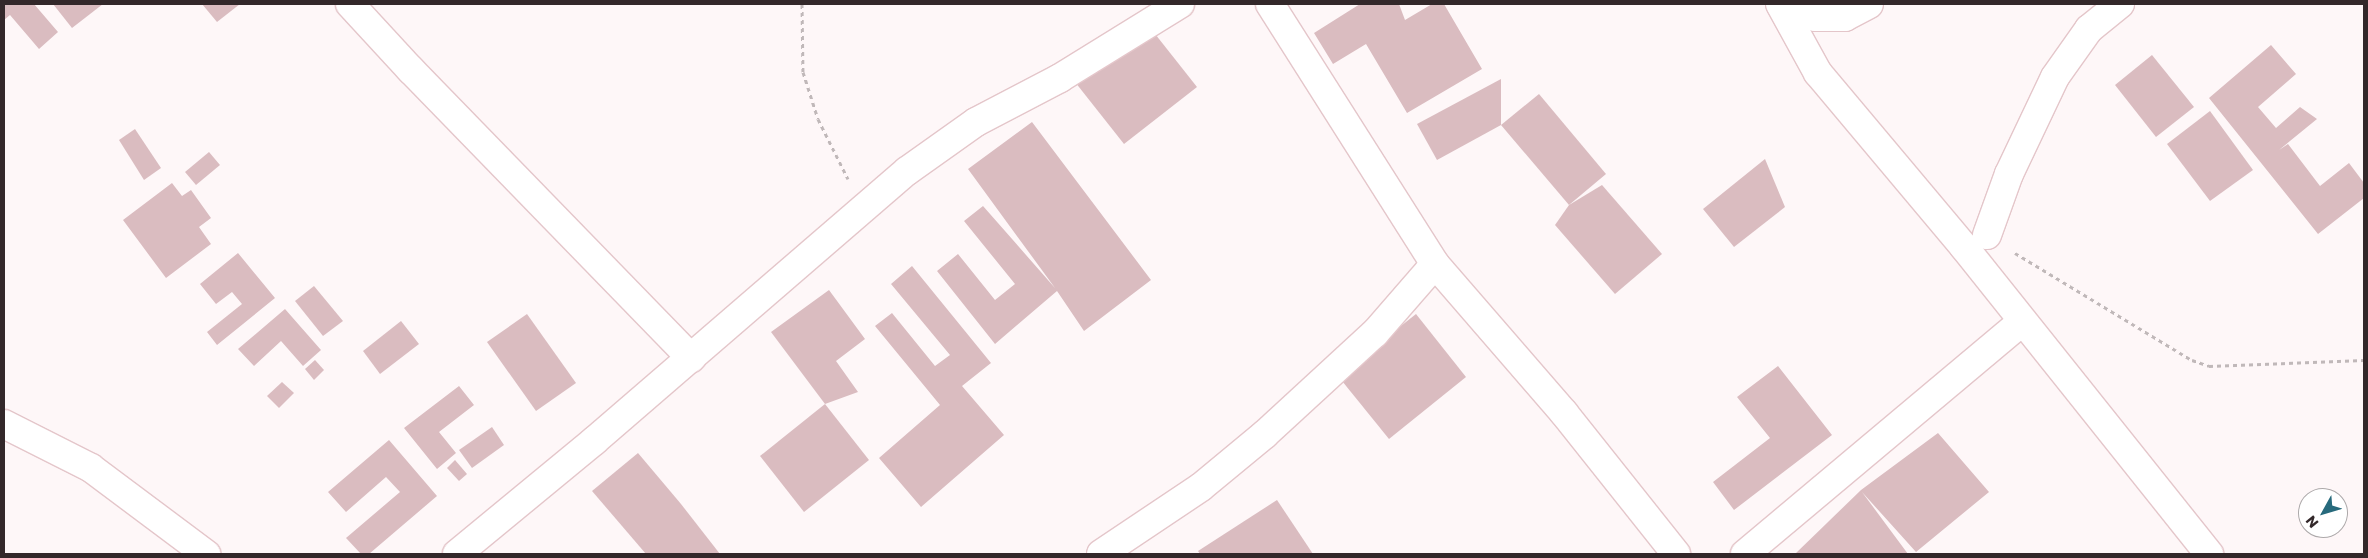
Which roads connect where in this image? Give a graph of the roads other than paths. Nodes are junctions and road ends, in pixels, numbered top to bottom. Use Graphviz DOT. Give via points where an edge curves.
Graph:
graph roads {
  1 [pos="350,4"];
  2 [pos="1180,4"];
  3 [pos="1270,4"];
  4 [pos="1780,4"];
  5 [pos="1869,4"];
  6 [pos="2120,4"];
  7 [pos="1987,235"];
  8 [pos="1436,264"];
  9 [pos="2021,322"];
  10 [pos="691,358"];
  11 [pos="4,424"];
  12 [pos="206,554"];
  13 [pos="457,554"];
  14 [pos="1102,554"];
  15 [pos="1676,554"];
  16 [pos="1745,554"];
  17 [pos="2209,554"];
  1 -- 10 [label="street"];
  2 -- 10 [label="street" via="1060,78 976,122 908,171"];
  3 -- 8 [label="street"];
  4 -- 5 [label="street" via="1815,17 1845,17"];
  4 -- 9 [label="street" via="1818,73 1964,247"];
  6 -- 7 [label="street" via="2089,28 2055,77 2009,174"];
  8 -- 14 [label="street" via="1375,333 1265,434 1201,487"];
  8 -- 15 [label="street" via="1564,414"];
  9 -- 16 [label="street"];
  9 -- 17 [label="street"];
  10 -- 13 [label="street"];
  11 -- 12 [label="street" via="91,468"];
}
